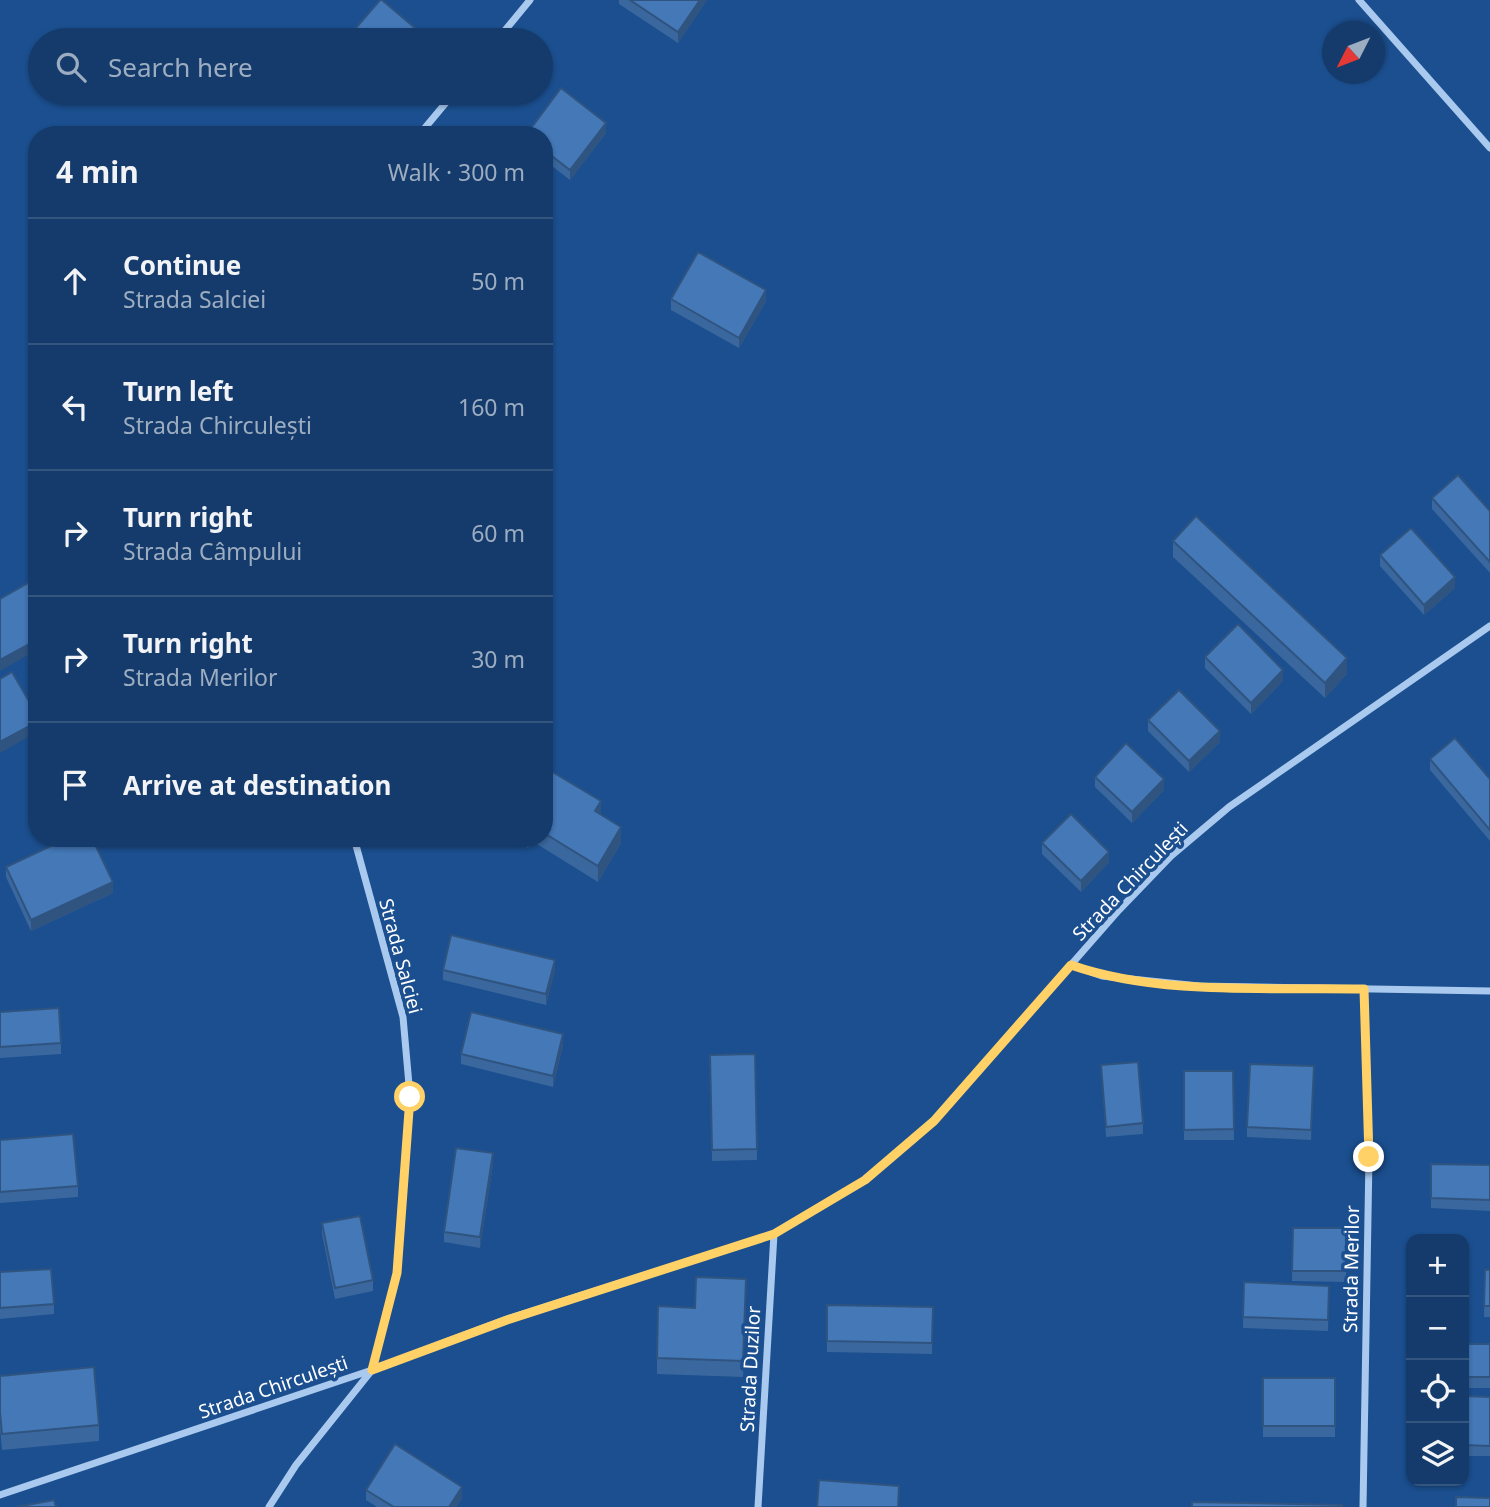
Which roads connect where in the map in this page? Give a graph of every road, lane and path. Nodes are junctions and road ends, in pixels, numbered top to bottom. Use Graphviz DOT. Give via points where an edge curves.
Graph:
graph roads {
  1 [pos="530,0"];
  2 [pos="1359,0"];
  3 [pos="507,28"];
  4 [pos="444,105"];
  5 [pos="426,126"];
  6 [pos="1490,148"];
  7 [pos="1490,626"];
  8 [pos="356,847"];
  9 [pos="1071,965"];
  10 [pos="1364,989"];
  11 [pos="1490,991"];
  12 [pos="774,1234"];
  13 [pos="372,1370"];
  14 [pos="0,1495"];
  15 [pos="269,1507"];
  16 [pos="758,1507"];
  17 [pos="1363,1507"];
  1 -- 3 [label="street"];
  2 -- 6 [label="street"];
  4 -- 5 [label="street"];
  7 -- 9 [label="street, Strada Chirculești" via="1229,807 1171,856"];
  8 -- 13 [label="street, Strada Salciei" via="403,1017 410,1097 397,1273"];
  9 -- 10 [label="street" via="1102,976 1199,986"];
  9 -- 12 [label="street, Strada Chirculești" via="934,1121 865,1180"];
  10 -- 11 [label="street"];
  10 -- 17 [label="street, Strada Merilor" via="1369,1157"];
  12 -- 13 [label="street, Strada Chirculești" via="507,1320"];
  12 -- 16 [label="street, Strada Duzilor"];
  13 -- 14 [label="street, Strada Chirculești"];
  13 -- 15 [label="street, Strada Salciei" via="296,1465"];
}
